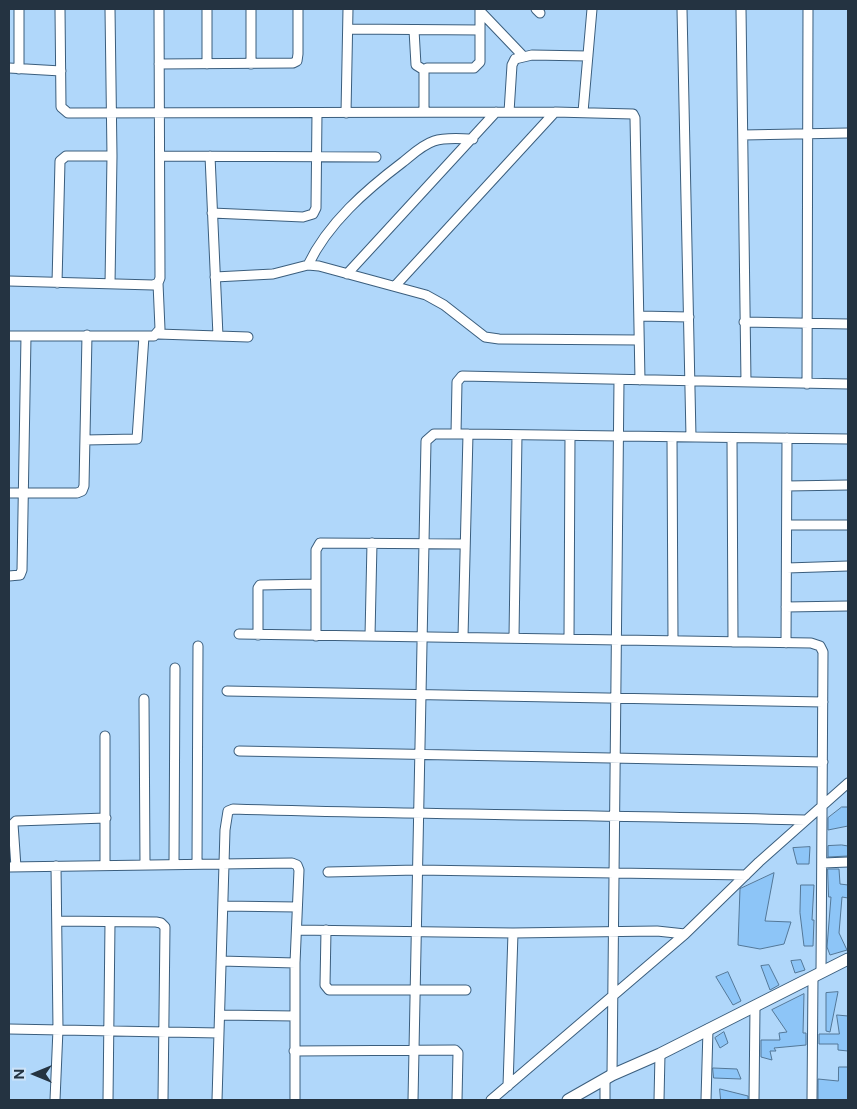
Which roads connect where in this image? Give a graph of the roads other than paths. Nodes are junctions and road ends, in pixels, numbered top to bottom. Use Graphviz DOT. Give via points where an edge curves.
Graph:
graph roads {
  1 [pos="19,9"];
  2 [pos="60,9"];
  3 [pos="110,9"];
  4 [pos="159,9"];
  5 [pos="207,9"];
  6 [pos="251,9"];
  7 [pos="298,9"];
  8 [pos="348,9"];
  9 [pos="592,9"];
  10 [pos="682,9"];
  11 [pos="741,9"];
  12 [pos="808,9"];
  13 [pos="480,10"];
  14 [pos="348,29"];
  15 [pos="414,30"];
  16 [pos="480,30"];
  17 [pos="523,56"];
  18 [pos="588,56"];
  19 [pos="159,64"];
  20 [pos="207,64"];
  21 [pos="251,64"];
  22 [pos="9,68"];
  23 [pos="19,69"];
  24 [pos="424,70"];
  25 [pos="61,71"];
  26 [pos="111,112"];
  27 [pos="424,112"];
  28 [pos="496,112"];
  29 [pos="509,112"];
  30 [pos="555,112"];
  31 [pos="583,112"];
  32 [pos="160,113"];
  33 [pos="317,113"];
  34 [pos="346,113"];
  35 [pos="848,133"];
  36 [pos="742,134"];
  37 [pos="808,134"];
  38 [pos="472,140"];
  39 [pos="112,156"];
  40 [pos="160,156"];
  41 [pos="210,156"];
  42 [pos="316,157"];
  43 [pos="376,157"];
  44 [pos="212,214"];
  45 [pos="308,265"];
  46 [pos="347,274"];
  47 [pos="215,277"];
  48 [pos="9,282"];
  49 [pos="57,283"];
  50 [pos="158,283"];
  51 [pos="110,284"];
  52 [pos="395,286"];
  53 [pos="639,316"];
  54 [pos="689,316"];
  55 [pos="744,322"];
  56 [pos="807,323"];
  57 [pos="848,324"];
  58 [pos="158,334"];
  59 [pos="87,335"];
  60 [pos="9,336"];
  61 [pos="26,336"];
  62 [pos="144,336"];
  63 [pos="218,336"];
  64 [pos="248,337"];
  65 [pos="639,340"];
  66 [pos="619,380"];
  67 [pos="640,380"];
  68 [pos="690,381"];
  69 [pos="746,382"];
  70 [pos="807,384"];
  71 [pos="848,384"];
  72 [pos="456,434"];
  73 [pos="468,434"];
  74 [pos="517,435"];
  75 [pos="570,436"];
  76 [pos="619,437"];
  77 [pos="672,437"];
  78 [pos="691,437"];
  79 [pos="732,438"];
  80 [pos="787,438"];
  81 [pos="848,439"];
  82 [pos="85,440"];
  83 [pos="848,485"];
  84 [pos="787,486"];
  85 [pos="9,493"];
  86 [pos="24,493"];
  87 [pos="787,525"];
  88 [pos="848,525"];
  89 [pos="372,543"];
  90 [pos="423,544"];
  91 [pos="465,544"];
  92 [pos="848,566"];
  93 [pos="786,568"];
  94 [pos="9,576"];
  95 [pos="316,584"];
  96 [pos="848,606"];
  97 [pos="786,607"];
  98 [pos="239,634"];
  99 [pos="258,635"];
  100 [pos="316,636"];
  101 [pos="370,636"];
  102 [pos="422,637"];
  103 [pos="463,637"];
  104 [pos="514,637"];
  105 [pos="569,638"];
  106 [pos="616,639"];
  107 [pos="673,640"];
  108 [pos="733,642"];
  109 [pos="786,643"];
  110 [pos="198,646"];
  111 [pos="175,668"];
  112 [pos="227,691"];
  113 [pos="421,695"];
  114 [pos="616,698"];
  115 [pos="144,700"];
  116 [pos="823,702"];
  117 [pos="105,736"];
  118 [pos="239,751"];
  119 [pos="420,754"];
  120 [pos="615,757"];
  121 [pos="822,762"];
  122 [pos="848,782"];
  123 [pos="822,804"];
  124 [pos="418,815"];
  125 [pos="615,815"];
  126 [pos="106,818"];
  127 [pos="805,820"];
  128 [pos="848,862"];
  129 [pos="197,863"];
  130 [pos="224,863"];
  131 [pos="823,863"];
  132 [pos="145,864"];
  133 [pos="174,864"];
  134 [pos="106,865"];
  135 [pos="56,866"];
  136 [pos="12,867"];
  137 [pos="417,870"];
  138 [pos="328,872"];
  139 [pos="616,873"];
  140 [pos="746,875"];
  141 [pos="222,906"];
  142 [pos="297,907"];
  143 [pos="57,921"];
  144 [pos="110,923"];
  145 [pos="296,930"];
  146 [pos="326,930"];
  147 [pos="417,930"];
  148 [pos="615,931"];
  149 [pos="513,933"];
  150 [pos="685,934"];
  151 [pos="848,958"];
  152 [pos="221,961"];
  153 [pos="295,963"];
  154 [pos="817,975"];
  155 [pos="415,990"];
  156 [pos="466,990"];
  157 [pos="612,997"];
  158 [pos="755,1007"];
  159 [pos="220,1015"];
  160 [pos="295,1016"];
  161 [pos="9,1028"];
  162 [pos="58,1029"];
  163 [pos="708,1029"];
  164 [pos="109,1030"];
  165 [pos="165,1031"];
  166 [pos="219,1033"];
  167 [pos="414,1049"];
  168 [pos="294,1051"];
  169 [pos="660,1054"];
  170 [pos="609,1077"];
  171 [pos="508,1086"];
  172 [pos="56,1100"];
  173 [pos="108,1100"];
  174 [pos="163,1100"];
  175 [pos="217,1100"];
  176 [pos="295,1100"];
  177 [pos="414,1100"];
  178 [pos="457,1100"];
  179 [pos="490,1100"];
  180 [pos="568,1100"];
  181 [pos="606,1100"];
  182 [pos="659,1100"];
  183 [pos="706,1100"];
  184 [pos="754,1100"];
  185 [pos="812,1100"];
  1 -- 23 [label="street"];
  2 -- 25 [label="street"];
  3 -- 26 [label="street"];
  4 -- 19 [label="street"];
  5 -- 20 [label="street"];
  6 -- 21 [label="street"];
  7 -- 21 [label="street" via="296,61"];
  8 -- 14 [label="street"];
  9 -- 18 [label="street"];
  10 -- 54 [label="street"];
  11 -- 36 [label="street"];
  12 -- 37 [label="street"];
  13 -- 16 [label="street"];
  13 -- 17 [label="street"];
  14 -- 15 [label="street"];
  14 -- 34 [label="street"];
  15 -- 16 [label="street"];
  15 -- 24 [label="street" via="416,65"];
  16 -- 24 [label="street" via="478,66"];
  17 -- 18 [label="street"];
  17 -- 29 [label="street" via="515,59 512,65"];
  18 -- 31 [label="street"];
  19 -- 20 [label="street"];
  19 -- 32 [label="street"];
  20 -- 21 [label="street"];
  22 -- 23 [label="street"];
  23 -- 25 [label="street"];
  24 -- 27 [label="street"];
  25 -- 26 [label="street" via="61,107 64,112"];
  26 -- 32 [label="street"];
  26 -- 39 [label="street"];
  27 -- 28 [label="street"];
  27 -- 34 [label="street"];
  28 -- 29 [label="street"];
  28 -- 38 [label="street"];
  29 -- 30 [label="street"];
  30 -- 31 [label="street"];
  30 -- 52 [label="street"];
  31 -- 53 [label="street" via="628,112 635,118"];
  32 -- 33 [label="street"];
  32 -- 40 [label="street"];
  33 -- 34 [label="street"];
  33 -- 42 [label="street"];
  35 -- 37 [label="street"];
  36 -- 37 [label="street"];
  36 -- 55 [label="street"];
  37 -- 56 [label="street"];
  38 -- 45 [label="street" via="443,138 425,144 343,215 322,240"];
  38 -- 46 [label="street"];
  39 -- 49 [label="street" via="66,156 60,161"];
  39 -- 51 [label="street"];
  40 -- 41 [label="street"];
  40 -- 50 [label="street"];
  41 -- 42 [label="street"];
  41 -- 44 [label="street"];
  42 -- 43 [label="street"];
  42 -- 44 [label="street" via="316,208 310,217"];
  44 -- 47 [label="street"];
  45 -- 46 [label="street"];
  45 -- 47 [label="street" via="273,274"];
  46 -- 52 [label="street"];
  47 -- 63 [label="street"];
  48 -- 49 [label="street"];
  49 -- 51 [label="street"];
  50 -- 51 [label="street"];
  50 -- 58 [label="street"];
  52 -- 65 [label="street" via="426,295 444,305 485,337"];
  53 -- 54 [label="street"];
  53 -- 65 [label="street"];
  54 -- 68 [label="street"];
  55 -- 56 [label="street"];
  55 -- 69 [label="street"];
  56 -- 57 [label="street"];
  56 -- 70 [label="street"];
  58 -- 62 [label="street"];
  58 -- 63 [label="street"];
  59 -- 61 [label="street"];
  59 -- 62 [label="street"];
  59 -- 82 [label="street"];
  60 -- 61 [label="street"];
  61 -- 86 [label="street"];
  62 -- 82 [label="street" via="137,439"];
  63 -- 64 [label="street"];
  65 -- 67 [label="street"];
  66 -- 67 [label="street"];
  66 -- 72 [label="street" via="462,376 456,382"];
  66 -- 76 [label="street"];
  67 -- 68 [label="street"];
  68 -- 69 [label="street"];
  68 -- 78 [label="street"];
  69 -- 70 [label="street"];
  70 -- 71 [label="street"];
  72 -- 73 [label="street"];
  72 -- 90 [label="street" via="434,434 426,441"];
  73 -- 74 [label="street"];
  73 -- 91 [label="street"];
  74 -- 75 [label="street"];
  74 -- 104 [label="street"];
  75 -- 76 [label="street"];
  75 -- 105 [label="street"];
  76 -- 77 [label="street"];
  76 -- 106 [label="street"];
  77 -- 78 [label="street"];
  77 -- 107 [label="street"];
  78 -- 79 [label="street"];
  79 -- 80 [label="street"];
  79 -- 108 [label="street"];
  80 -- 81 [label="street"];
  80 -- 84 [label="street"];
  82 -- 86 [label="street" via="82,491"];
  83 -- 84 [label="street"];
  84 -- 87 [label="street"];
  85 -- 86 [label="street"];
  86 -- 94 [label="street" via="22,570 20,575"];
  87 -- 88 [label="street"];
  87 -- 93 [label="street"];
  89 -- 90 [label="street"];
  89 -- 95 [label="street" via="320,543 316,550"];
  89 -- 101 [label="street"];
  90 -- 91 [label="street"];
  90 -- 102 [label="street"];
  91 -- 103 [label="street"];
  92 -- 93 [label="street"];
  93 -- 97 [label="street"];
  95 -- 99 [label="street" via="260,586"];
  95 -- 100 [label="street"];
  96 -- 97 [label="street"];
  97 -- 109 [label="street"];
  98 -- 99 [label="street"];
  99 -- 100 [label="street"];
  100 -- 101 [label="street"];
  101 -- 102 [label="street"];
  102 -- 103 [label="street"];
  102 -- 113 [label="street"];
  103 -- 104 [label="street"];
  104 -- 105 [label="street"];
  105 -- 106 [label="street"];
  106 -- 107 [label="street"];
  106 -- 114 [label="street"];
  107 -- 108 [label="street"];
  108 -- 109 [label="street"];
  109 -- 116 [label="street" via="815,643 822,648"];
  110 -- 129 [label="street"];
  111 -- 133 [label="street"];
  112 -- 113 [label="street"];
  113 -- 114 [label="street"];
  113 -- 119 [label="street"];
  114 -- 116 [label="street"];
  114 -- 120 [label="street"];
  115 -- 132 [label="street"];
  116 -- 121 [label="street"];
  117 -- 126 [label="street"];
  118 -- 119 [label="street"];
  119 -- 120 [label="street"];
  119 -- 124 [label="street"];
  120 -- 121 [label="street"];
  120 -- 125 [label="street"];
  121 -- 123 [label="street"];
  122 -- 123 [label="street"];
  123 -- 127 [label="street"];
  123 -- 131 [label="street"];
  124 -- 125 [label="street"];
  124 -- 130 [label="street" via="233,808 226,814"];
  124 -- 137 [label="street"];
  125 -- 127 [label="street"];
  125 -- 139 [label="street"];
  126 -- 134 [label="street"];
  126 -- 136 [label="street" via="16,821 13,824"];
  127 -- 140 [label="street"];
  128 -- 131 [label="street"];
  129 -- 130 [label="street"];
  129 -- 133 [label="street"];
  130 -- 141 [label="street"];
  130 -- 142 [label="street" via="297,865"];
  131 -- 154 [label="street"];
  132 -- 133 [label="street"];
  132 -- 134 [label="street"];
  134 -- 135 [label="street"];
  135 -- 136 [label="street"];
  135 -- 143 [label="street"];
  137 -- 138 [label="street"];
  137 -- 139 [label="street"];
  137 -- 147 [label="street"];
  139 -- 140 [label="street"];
  139 -- 148 [label="street"];
  140 -- 150 [label="street"];
  141 -- 142 [label="street"];
  141 -- 152 [label="street"];
  142 -- 145 [label="street"];
  143 -- 144 [label="street"];
  143 -- 162 [label="street"];
  144 -- 164 [label="street"];
  144 -- 165 [label="street" via="156,922 165,927"];
  145 -- 146 [label="street"];
  145 -- 153 [label="street"];
  146 -- 147 [label="street"];
  146 -- 155 [label="street" via="326,988"];
  147 -- 149 [label="street"];
  147 -- 155 [label="street"];
  148 -- 149 [label="street"];
  148 -- 150 [label="street"];
  148 -- 157 [label="street"];
  149 -- 171 [label="street"];
  150 -- 157 [label="street"];
  151 -- 154 [label="street"];
  152 -- 153 [label="street"];
  152 -- 159 [label="street"];
  153 -- 160 [label="street"];
  154 -- 158 [label="street"];
  154 -- 185 [label="street"];
  155 -- 156 [label="street"];
  155 -- 167 [label="street"];
  157 -- 170 [label="street"];
  157 -- 171 [label="street"];
  158 -- 163 [label="street"];
  158 -- 184 [label="street"];
  159 -- 160 [label="street"];
  159 -- 166 [label="street"];
  160 -- 168 [label="street"];
  161 -- 162 [label="street"];
  162 -- 164 [label="street"];
  162 -- 172 [label="street"];
  163 -- 169 [label="street"];
  163 -- 183 [label="street"];
  164 -- 165 [label="street"];
  164 -- 173 [label="street"];
  165 -- 166 [label="street"];
  165 -- 174 [label="street"];
  166 -- 175 [label="street"];
  167 -- 168 [label="street"];
  167 -- 177 [label="street"];
  167 -- 178 [label="street" via="457,1051"];
  168 -- 176 [label="street"];
  169 -- 170 [label="street"];
  169 -- 182 [label="street"];
  170 -- 180 [label="street"];
  170 -- 181 [label="street"];
  171 -- 179 [label="street"];
}
